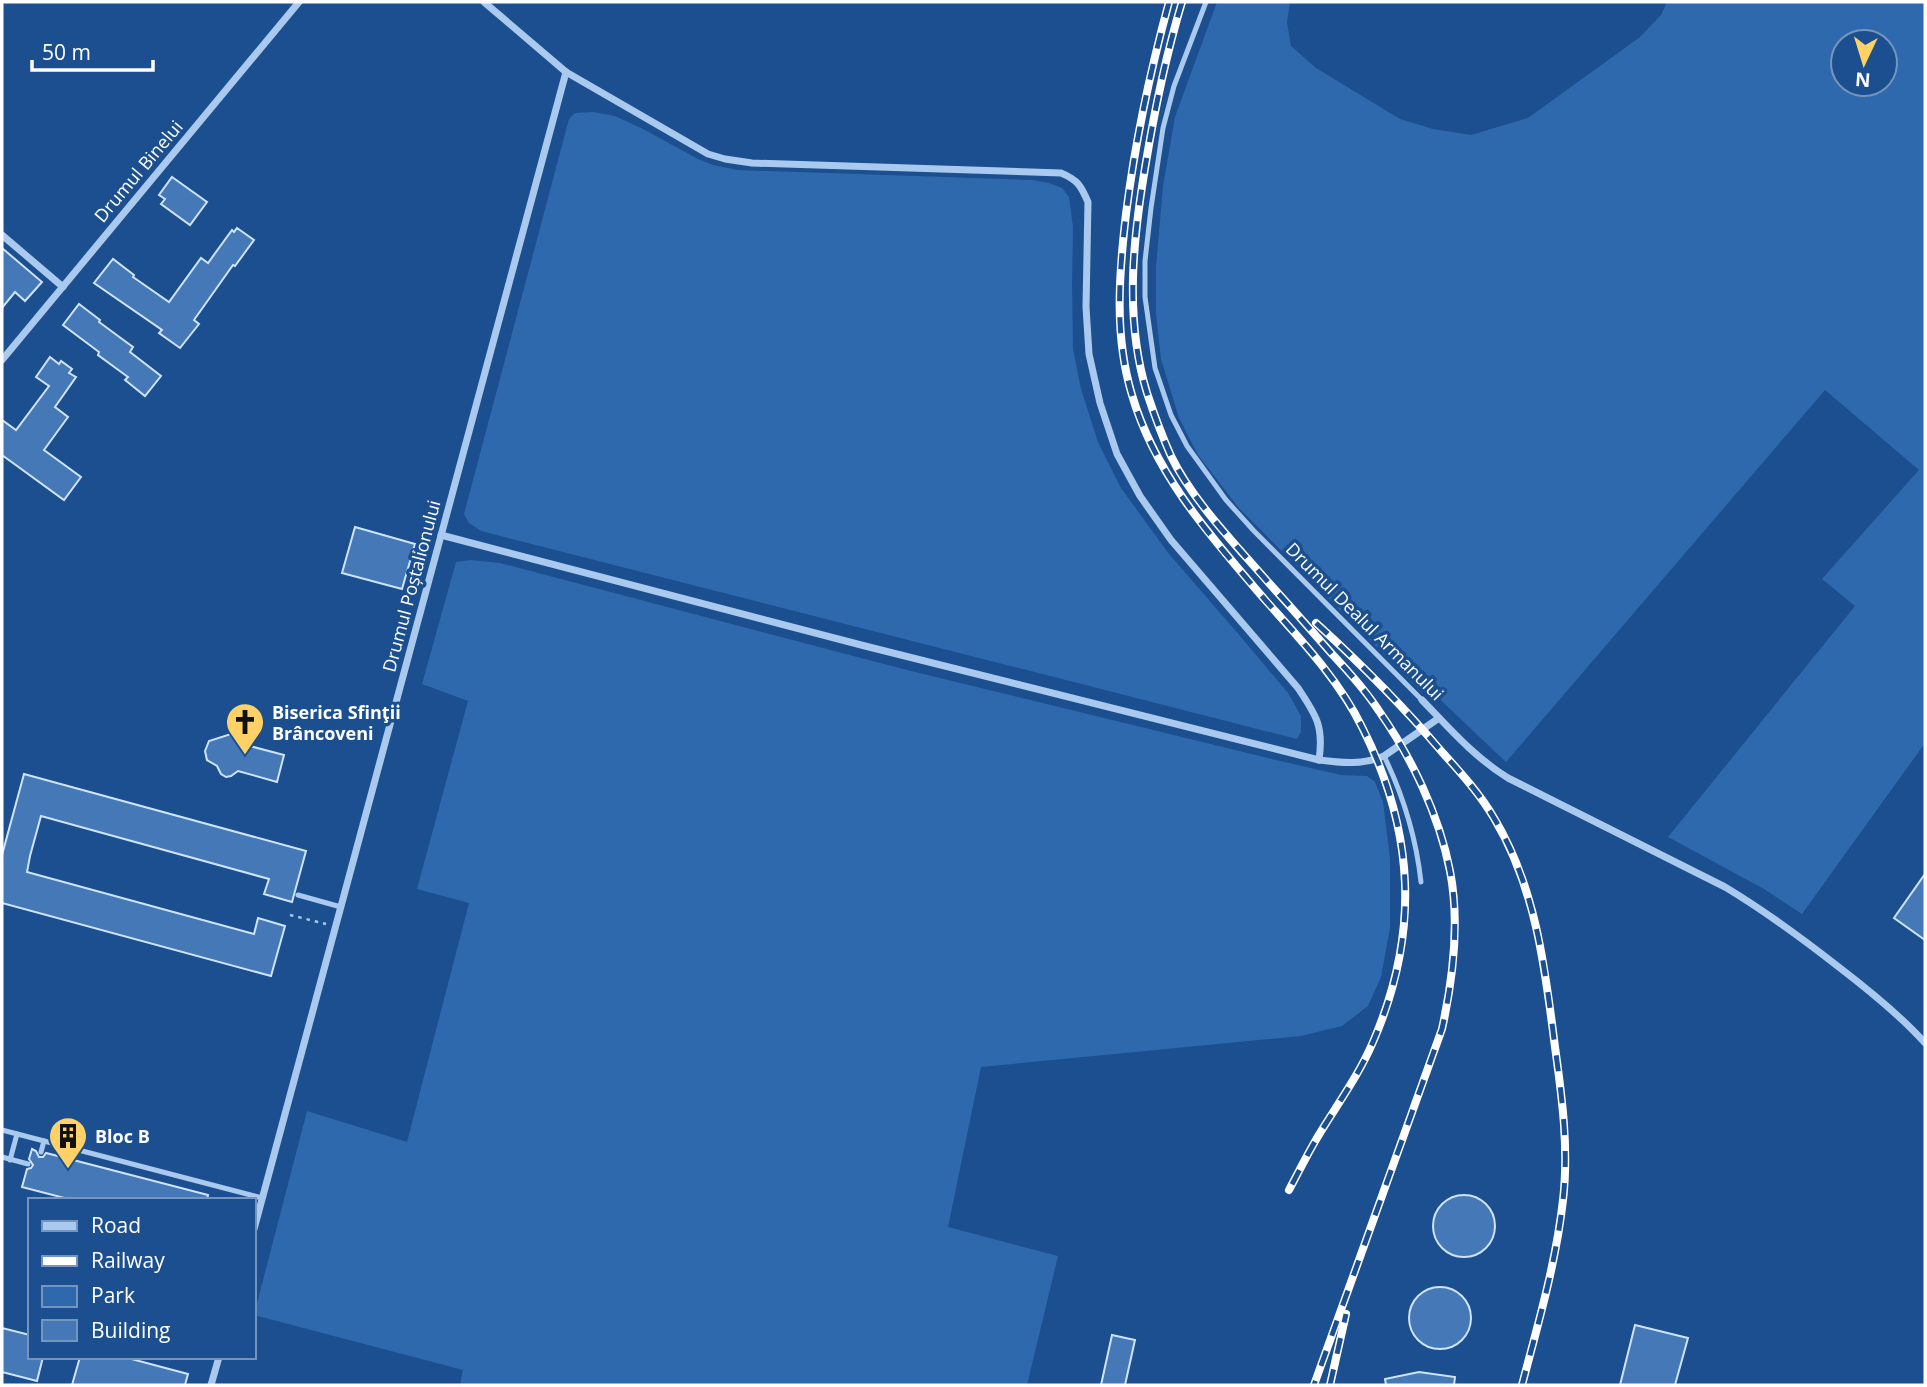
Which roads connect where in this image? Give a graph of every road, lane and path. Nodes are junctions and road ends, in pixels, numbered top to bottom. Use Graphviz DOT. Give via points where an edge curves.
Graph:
graph roads {
  1 [pos="299,2"];
  2 [pos="484,2"];
  3 [pos="1206,2"];
  4 [pos="566,72"];
  5 [pos="2,235"];
  6 [pos="63,287"];
  7 [pos="3,357"];
  8 [pos="441,535"];
  9 [pos="1422,699"];
  10 [pos="1439,718"];
  11 [pos="1384,756"];
  12 [pos="1320,760"];
  13 [pos="1421,882"];
  14 [pos="298,895"];
  15 [pos="341,907"];
  16 [pos="290,915"];
  17 [pos="336,927"];
  18 [pos="1925,1043"];
  19 [pos="2,1130"];
  20 [pos="17,1134"];
  21 [pos="44,1141"];
  22 [pos="41,1152"];
  23 [pos="2,1157"];
  24 [pos="10,1160"];
  25 [pos="28,1164"];
  26 [pos="262,1198"];
  27 [pos="256,1221"];
  28 [pos="218,1359"];
  29 [pos="211,1385"];
  1 -- 6 [label="street, Drumul Binelui"];
  2 -- 4 [label="street"];
  3 -- 9 [label="lane, Drumul Dealul Armanului" via="1174,86 1151,208 1145,297 1155,368 1187,446 1226,500"];
  4 -- 8 [label="street, Drumul Poștalionului"];
  4 -- 12 [label="street" via="708,154 726,159 1061,173 1082,187 1088,202 1089,354 1117,454 1171,540 1298,688 1321,730"];
  5 -- 6 [label="street"];
  6 -- 7 [label="street, Drumul Binelui"];
  8 -- 12 [label="street"];
  8 -- 15 [label="street, Drumul Poștalionului"];
  9 -- 10 [label="street, Drumul Dealul Armanului"];
  10 -- 11 [label="street"];
  10 -- 18 [label="street, Drumul Dealul Armanului" via="1475,755 1508,778 1753,904 1856,981"];
  11 -- 12 [label="street" via="1356,763"];
  11 -- 13 [label="lane" via="1410,820"];
  14 -- 15 [label="lane"];
  15 -- 17 [label="street, Drumul Poștalionului"];
  16 -- 17 [label="path"];
  17 -- 26 [label="street, Drumul Poștalionului"];
  19 -- 20 [label="lane"];
  20 -- 21 [label="lane"];
  20 -- 24 [label="lane"];
  21 -- 22 [label="lane"];
  21 -- 26 [label="lane"];
  23 -- 24 [label="lane"];
  24 -- 25 [label="lane"];
  26 -- 27 [label="street, Drumul Poștalionului"];
  28 -- 29 [label="street"];
}
